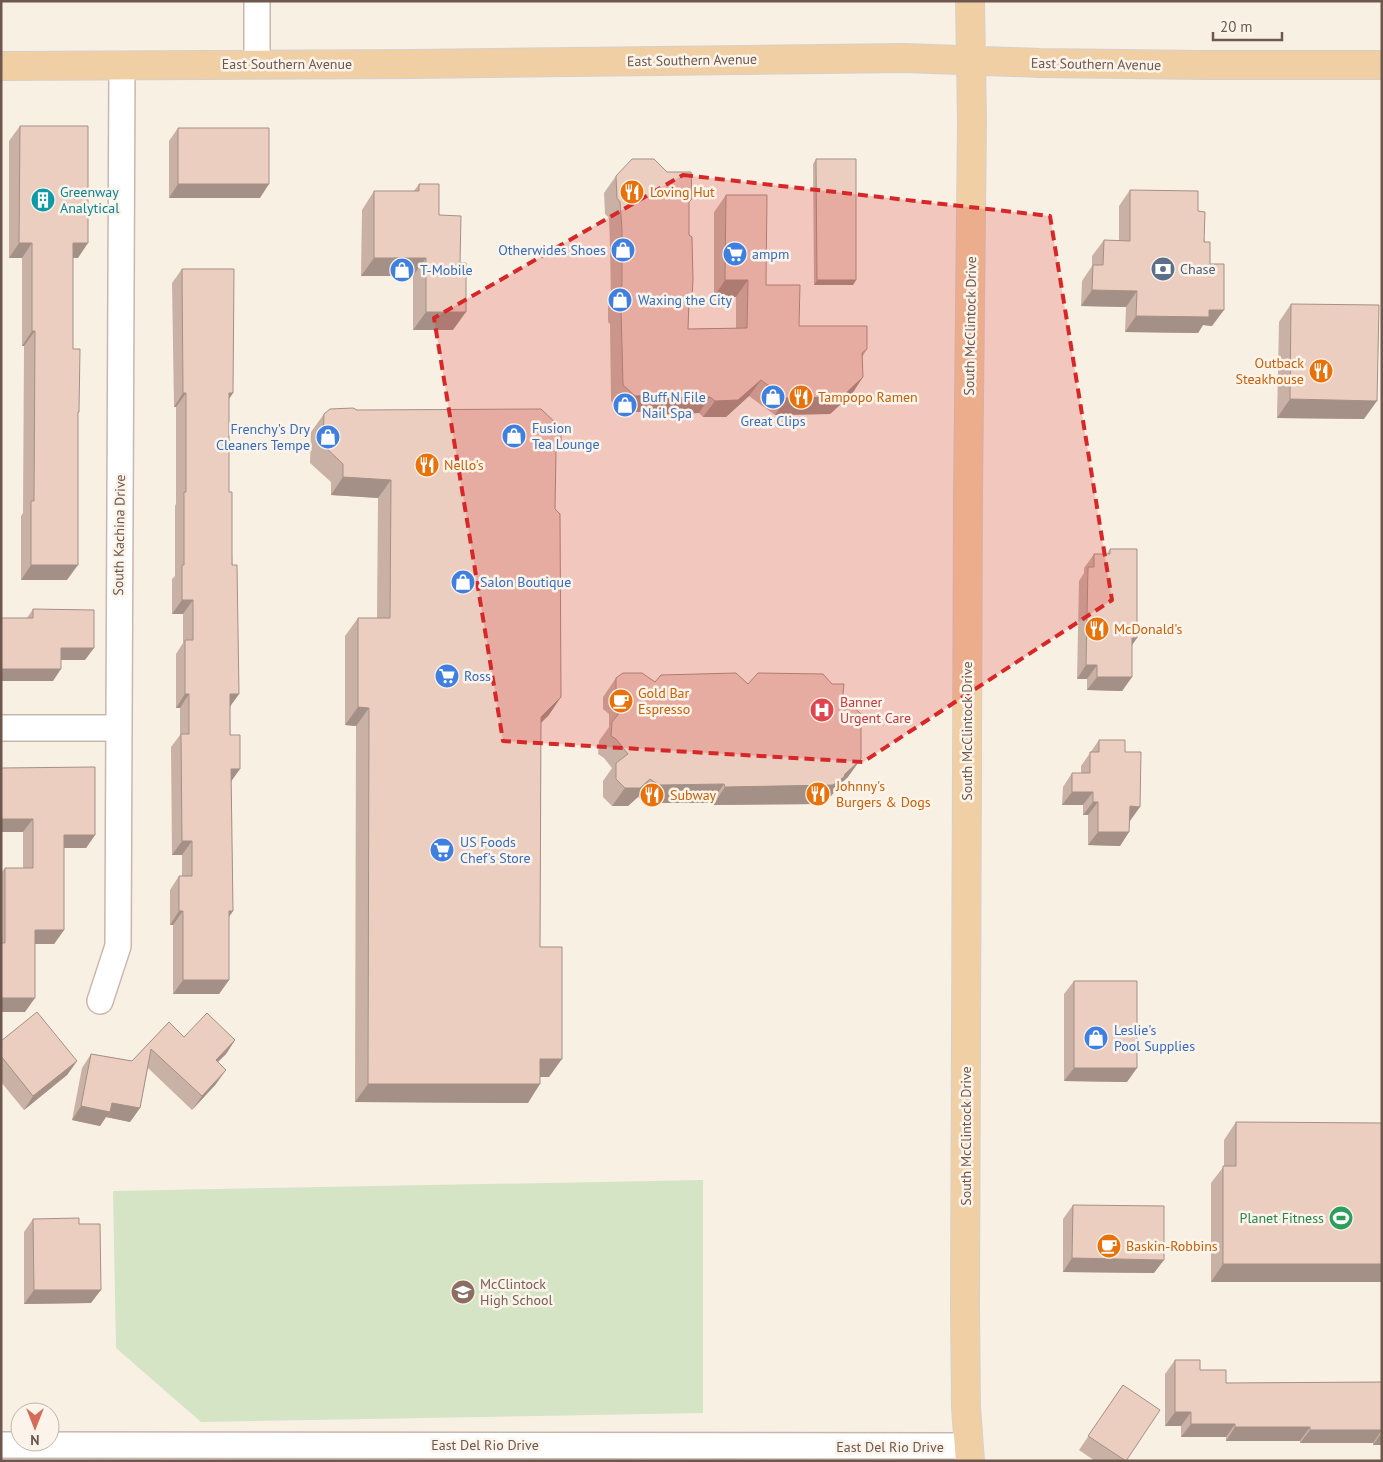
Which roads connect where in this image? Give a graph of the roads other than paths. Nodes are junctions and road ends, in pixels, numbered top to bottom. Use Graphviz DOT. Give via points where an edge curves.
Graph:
graph roads {
  1 [pos="257,1"];
  2 [pos="970,1"];
  3 [pos="970,60"];
  4 [pos="257,64"];
  5 [pos="122,65"];
  6 [pos="1382,65"];
  7 [pos="1,66"];
  8 [pos="1,728"];
  9 [pos="118,728"];
  10 [pos="100,1001"];
  11 [pos="1,1445"];
  12 [pos="969,1453"];
  1 -- 4 [label="street"];
  2 -- 3 [label="main road, South McClintock Drive"];
  3 -- 4 [label="main road, East Southern Avenue"];
  3 -- 6 [label="main road, East Southern Avenue"];
  3 -- 12 [label="main road, South McClintock Drive" via="965,1288"];
  4 -- 5 [label="main road, East Southern Avenue"];
  5 -- 7 [label="main road, East Southern Avenue"];
  5 -- 9 [label="street, South Kachina Drive"];
  8 -- 9 [label="street"];
  9 -- 10 [label="street, South Kachina Drive" via="118,946"];
  11 -- 12 [label="street, East Del Rio Drive"];
}
